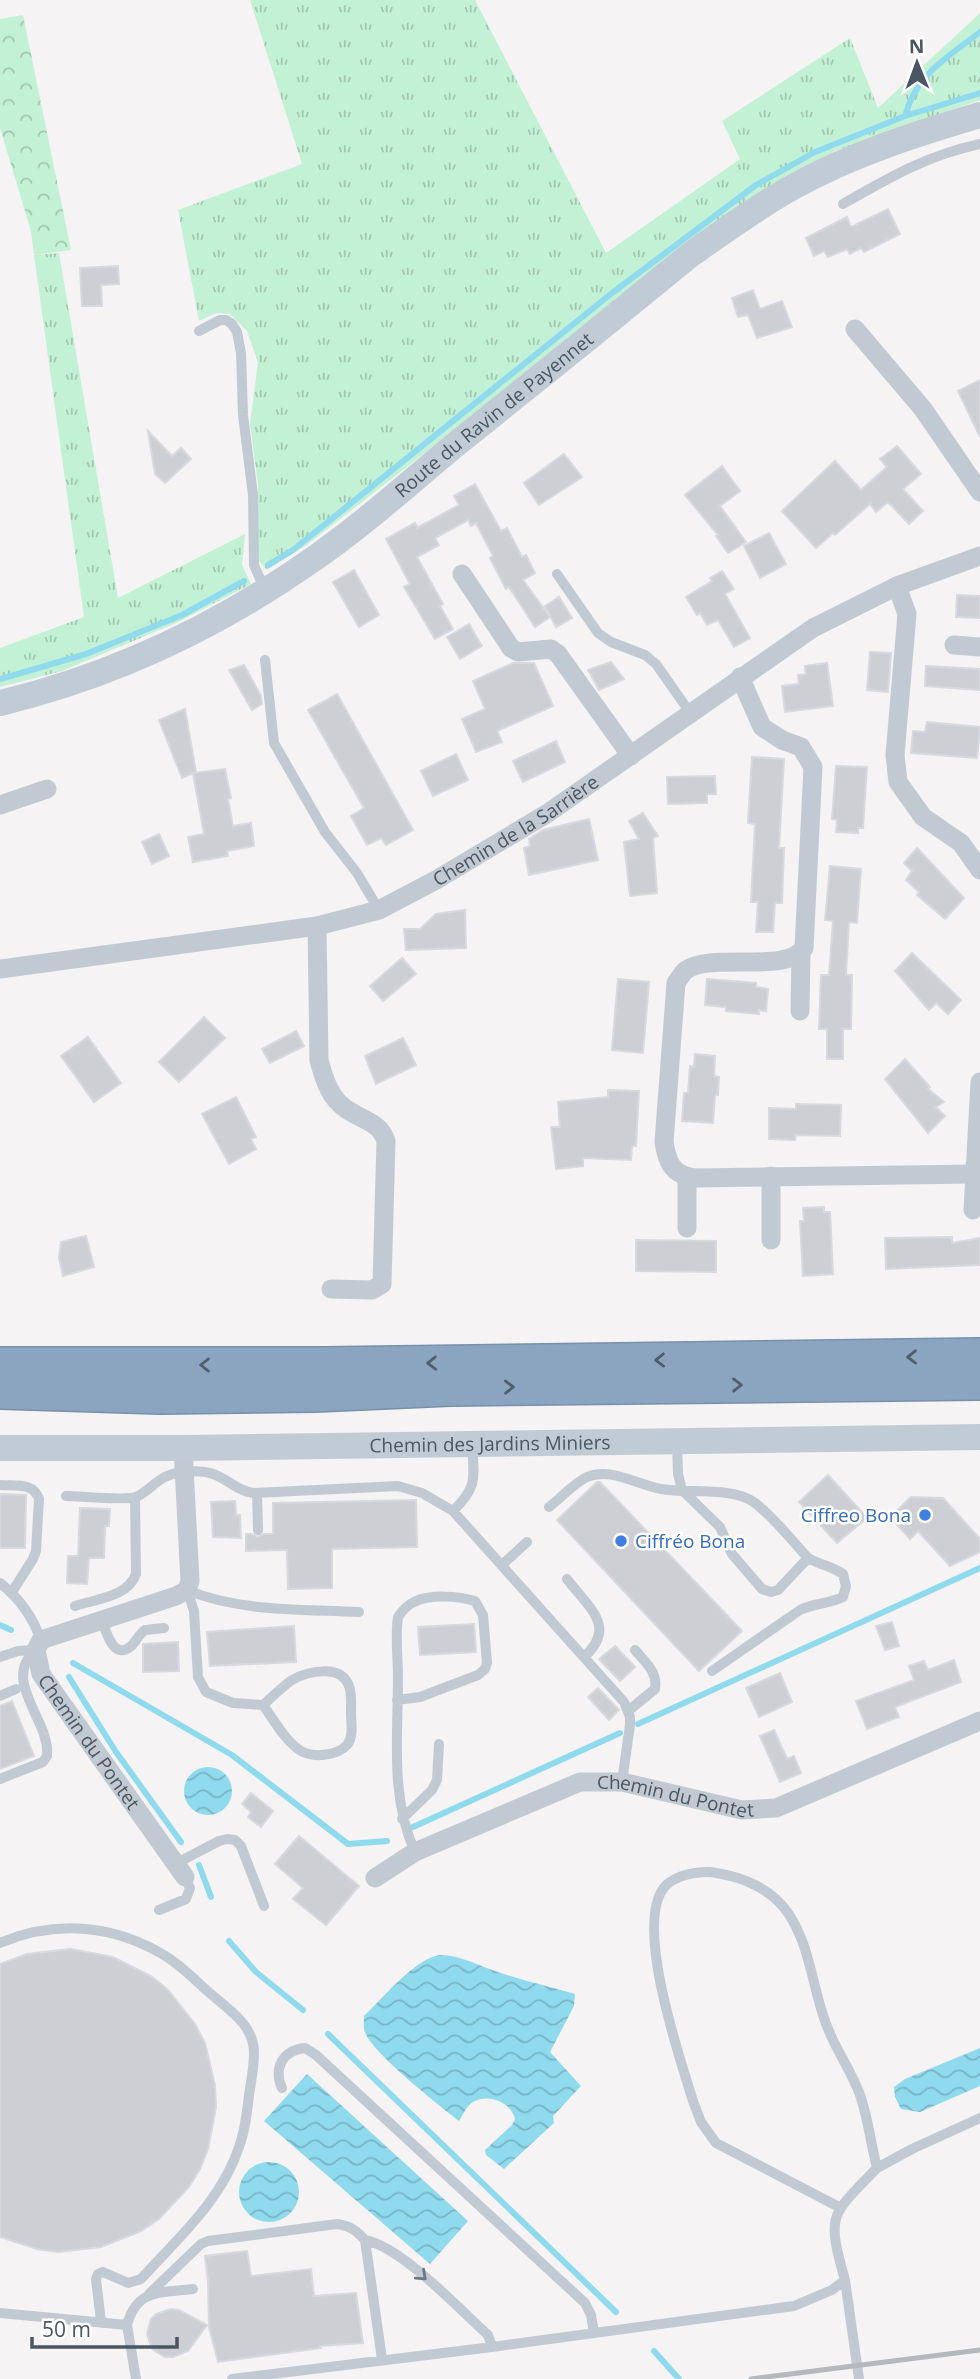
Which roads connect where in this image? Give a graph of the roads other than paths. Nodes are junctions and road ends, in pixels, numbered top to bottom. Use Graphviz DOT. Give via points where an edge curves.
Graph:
graph roads {
  1 [pos="980,115"];
  2 [pos="980,144"];
  3 [pos="843,204"];
  4 [pos="855,329"];
  5 [pos="199,331"];
  6 [pos="980,492"];
  7 [pos="980,556"];
  8 [pos="462,574"];
  9 [pos="557,574"];
  10 [pos="897,586"];
  11 [pos="265,590"];
  12 [pos="954,645"];
  13 [pos="980,647"];
  14 [pos="265,660"];
  15 [pos="740,677"];
  16 [pos="0,703"];
  17 [pos="691,714"];
  18 [pos="631,757"];
  19 [pos="47,789"];
  20 [pos="0,805"];
  21 [pos="980,870"];
  22 [pos="379,910"];
  23 [pos="317,926"];
  24 [pos="801,953"];
  25 [pos="0,969"];
  26 [pos="800,1011"];
  27 [pos="980,1082"];
  28 [pos="975,1174"];
  29 [pos="687,1177"];
  30 [pos="771,1177"];
  31 [pos="973,1210"];
  32 [pos="687,1228"];
  33 [pos="771,1240"];
  34 [pos="331,1289"];
  35 [pos="980,1356"];
  36 [pos="0,1365"];
  37 [pos="980,1382"];
  38 [pos="450,1388"];
  39 [pos="0,1391"];
  40 [pos="0,1404"];
  41 [pos="980,1437"];
  42 [pos="677,1442"];
  43 [pos="472,1445"];
  44 [pos="0,1448"];
  45 [pos="184,1460"];
  46 [pos="0,1485"];
  47 [pos="682,1490"];
  48 [pos="257,1493"];
  49 [pos="66,1496"];
  50 [pos="135,1497"];
  51 [pos="549,1507"];
  52 [pos="453,1511"];
  53 [pos="258,1530"];
  54 [pos="527,1542"];
  55 [pos="808,1558"];
  56 [pos="502,1565"];
  57 [pos="567,1579"];
  58 [pos="0,1583"];
  59 [pos="187,1590"];
  60 [pos="12,1592"];
  61 [pos="75,1606"];
  62 [pos="359,1612"];
  63 [pos="102,1621"];
  64 [pos="164,1628"];
  65 [pos="38,1645"];
  66 [pos="635,1650"];
  67 [pos="0,1657"];
  68 [pos="584,1657"];
  69 [pos="712,1671"];
  70 [pos="16,1689"];
  71 [pos="0,1696"];
  72 [pos="397,1700"];
  73 [pos="263,1705"];
  74 [pos="628,1711"];
  75 [pos="980,1721"];
  76 [pos="439,1744"];
  77 [pos="0,1779"];
  78 [pos="622,1782"];
  79 [pos="402,1819"];
  80 [pos="415,1852"];
  81 [pos="179,1871"];
  82 [pos="375,1878"];
  83 [pos="264,1906"];
  84 [pos="159,1910"];
  85 [pos="0,1943"];
  86 [pos="282,2088"];
  87 [pos="980,2118"];
  88 [pos="877,2168"];
  89 [pos="839,2207"];
  90 [pos="365,2240"];
  91 [pos="845,2280"];
  92 [pos="193,2289"];
  93 [pos="149,2294"];
  94 [pos="0,2313"];
  95 [pos="101,2322"];
  96 [pos="127,2325"];
  97 [pos="594,2332"];
  98 [pos="492,2347"];
  99 [pos="382,2359"];
  100 [pos="136,2379"];
  101 [pos="232,2379"];
  102 [pos="859,2379"];
  1 -- 11 [label="street, Route du Ravin de Payennet" via="902,138 844,162 745,215 316,557"];
  2 -- 3 [label="lane" via="919,162"];
  4 -- 6 [label="street" via="923,409"];
  5 -- 11 [label="lane" via="226,320 237,332 253,495 254,565"];
  7 -- 10 [label="street, Chemin de la Sarrière"];
  8 -- 18 [label="street" via="511,649 551,649 558,654"];
  9 -- 17 [label="lane" via="598,633 656,664"];
  10 -- 15 [label="street, Chemin de la Sarrière" via="813,628"];
  10 -- 21 [label="street" via="907,614 895,755 898,782 923,817 961,843"];
  11 -- 16 [label="street, Route du Ravin de Payennet" via="163,647 98,674"];
  12 -- 13 [label="street"];
  14 -- 22 [label="lane" via="274,743 325,832"];
  15 -- 17 [label="street, Chemin de la Sarrière"];
  15 -- 24 [label="street" via="762,727 801,747 813,767"];
  17 -- 18 [label="street, Chemin de la Sarrière"];
  18 -- 22 [label="street, Chemin de la Sarrière" via="548,813"];
  19 -- 20 [label="street"];
  22 -- 23 [label="street, Chemin de la Sarrière"];
  23 -- 25 [label="street, Chemin de la Sarrière"];
  23 -- 34 [label="street" via="322,1070 338,1103 379,1127 386,1141 382,1284 372,1290"];
  24 -- 26 [label="street"];
  24 -- 29 [label="street" via="766,962 703,964 685,970 676,983 664,1142 667,1161"];
  27 -- 28 [label="street"];
  28 -- 30 [label="street"];
  28 -- 31 [label="street"];
  29 -- 30 [label="street"];
  29 -- 32 [label="street"];
  30 -- 33 [label="street"];
  35 -- 36 [label="highway, one-way"];
  38 -- 37 [label="highway, one-way"];
  38 -- 39 [label="highway" via="160,1396"];
  38 -- 40 [label="highway" via="276,1408"];
  41 -- 42 [label="street, Chemin des Jardins Miniers"];
  42 -- 43 [label="street, Chemin des Jardins Miniers"];
  42 -- 47 [label="lane"];
  43 -- 45 [label="street, Chemin des Jardins Miniers"];
  43 -- 52 [label="lane" via="473,1482 468,1496"];
  44 -- 45 [label="street, Chemin des Jardins Miniers"];
  45 -- 48 [label="lane" via="202,1471 219,1474 242,1491"];
  45 -- 50 [label="lane"];
  45 -- 59 [label="street"];
  46 -- 60 [label="lane" via="32,1487 38,1499 36,1551"];
  47 -- 51 [label="lane" via="601,1475 587,1478"];
  47 -- 55 [label="lane" via="740,1495 755,1503"];
  47 -- 55 [label="lane" via="720,1527 732,1554 762,1589 778,1590"];
  48 -- 52 [label="lane" via="398,1486 422,1493"];
  48 -- 53 [label="lane"];
  49 -- 50 [label="lane"];
  50 -- 61 [label="lane" via="133,1583 126,1590"];
  52 -- 56 [label="lane"];
  54 -- 56 [label="lane"];
  55 -- 69 [label="lane" via="843,1574 843,1597 800,1610"];
  56 -- 68 [label="lane"];
  57 -- 68 [label="lane" via="600,1628 600,1638"];
  58 -- 60 [label="lane"];
  59 -- 62 [label="lane" via="250,1605"];
  59 -- 63 [label="street"];
  59 -- 73 [label="lane" via="194,1611 198,1677 206,1692 233,1703"];
  60 -- 65 [label="lane" via="32,1615"];
  63 -- 64 [label="lane" via="112,1647 118,1650 130,1647 145,1630"];
  63 -- 65 [label="street"];
  65 -- 67 [label="lane"];
  65 -- 70 [label="lane" via="22,1661"];
  65 -- 81 [label="street, Chemin du Pontet" via="41,1674"];
  66 -- 74 [label="lane" via="657,1680 655,1689"];
  68 -- 74 [label="lane"];
  70 -- 71 [label="lane"];
  70 -- 77 [label="lane" via="46,1744 47,1756 43,1762"];
  72 -- 72 [label="lane" via="396,1627 404,1609 424,1599 475,1601 483,1615 485,1670 420,1697"];
  72 -- 79 [label="lane"];
  73 -- 73 [label="lane" via="292,1745 304,1753 334,1752 346,1745 351,1735 349,1683 332,1671 311,1672 292,1681"];
  74 -- 78 [label="lane"];
  75 -- 78 [label="street, Chemin du Pontet" via="776,1808 742,1810"];
  76 -- 79 [label="lane" via="437,1780"];
  78 -- 80 [label="street, Chemin du Pontet" via="580,1782"];
  79 -- 80 [label="lane"];
  80 -- 82 [label="street, Chemin du Pontet"];
  81 -- 83 [label="lane" via="219,1841 235,1840"];
  81 -- 84 [label="lane" via="190,1888 186,1899"];
  85 -- 95 [label="lane" via="18,1935 72,1928 106,1930 140,1942 170,1959 243,2021 251,2036 254,2052 245,2123 224,2180 209,2204 141,2279 128,2283 98,2274"];
  86 -- 97 [label="lane" via="279,2069 289,2052 305,2048 316,2055 585,2303"];
  87 -- 88 [label="lane"];
  88 -- 89 [label="lane"];
  88 -- 89 [label="lane" via="860,2095 824,2021 801,1934 787,1911 766,1891 738,1876 710,1871 668,1882 655,1919 656,1964 701,2122 716,2143"];
  89 -- 91 [label="lane" via="834,2241"];
  90 -- 93 [label="lane" via="349,2226 337,2224 208,2241"];
  90 -- 98 [label="lane, one-way" via="408,2263 488,2336"];
  90 -- 99 [label="lane"];
  91 -- 97 [label="lane" via="794,2306"];
  91 -- 102 [label="lane"];
  92 -- 93 [label="lane"];
  93 -- 96 [label="lane" via="136,2304"];
  94 -- 95 [label="lane"];
  95 -- 96 [label="lane"];
  96 -- 100 [label="lane"];
  97 -- 98 [label="lane"];
  98 -- 99 [label="lane"];
  99 -- 101 [label="lane"];
}
